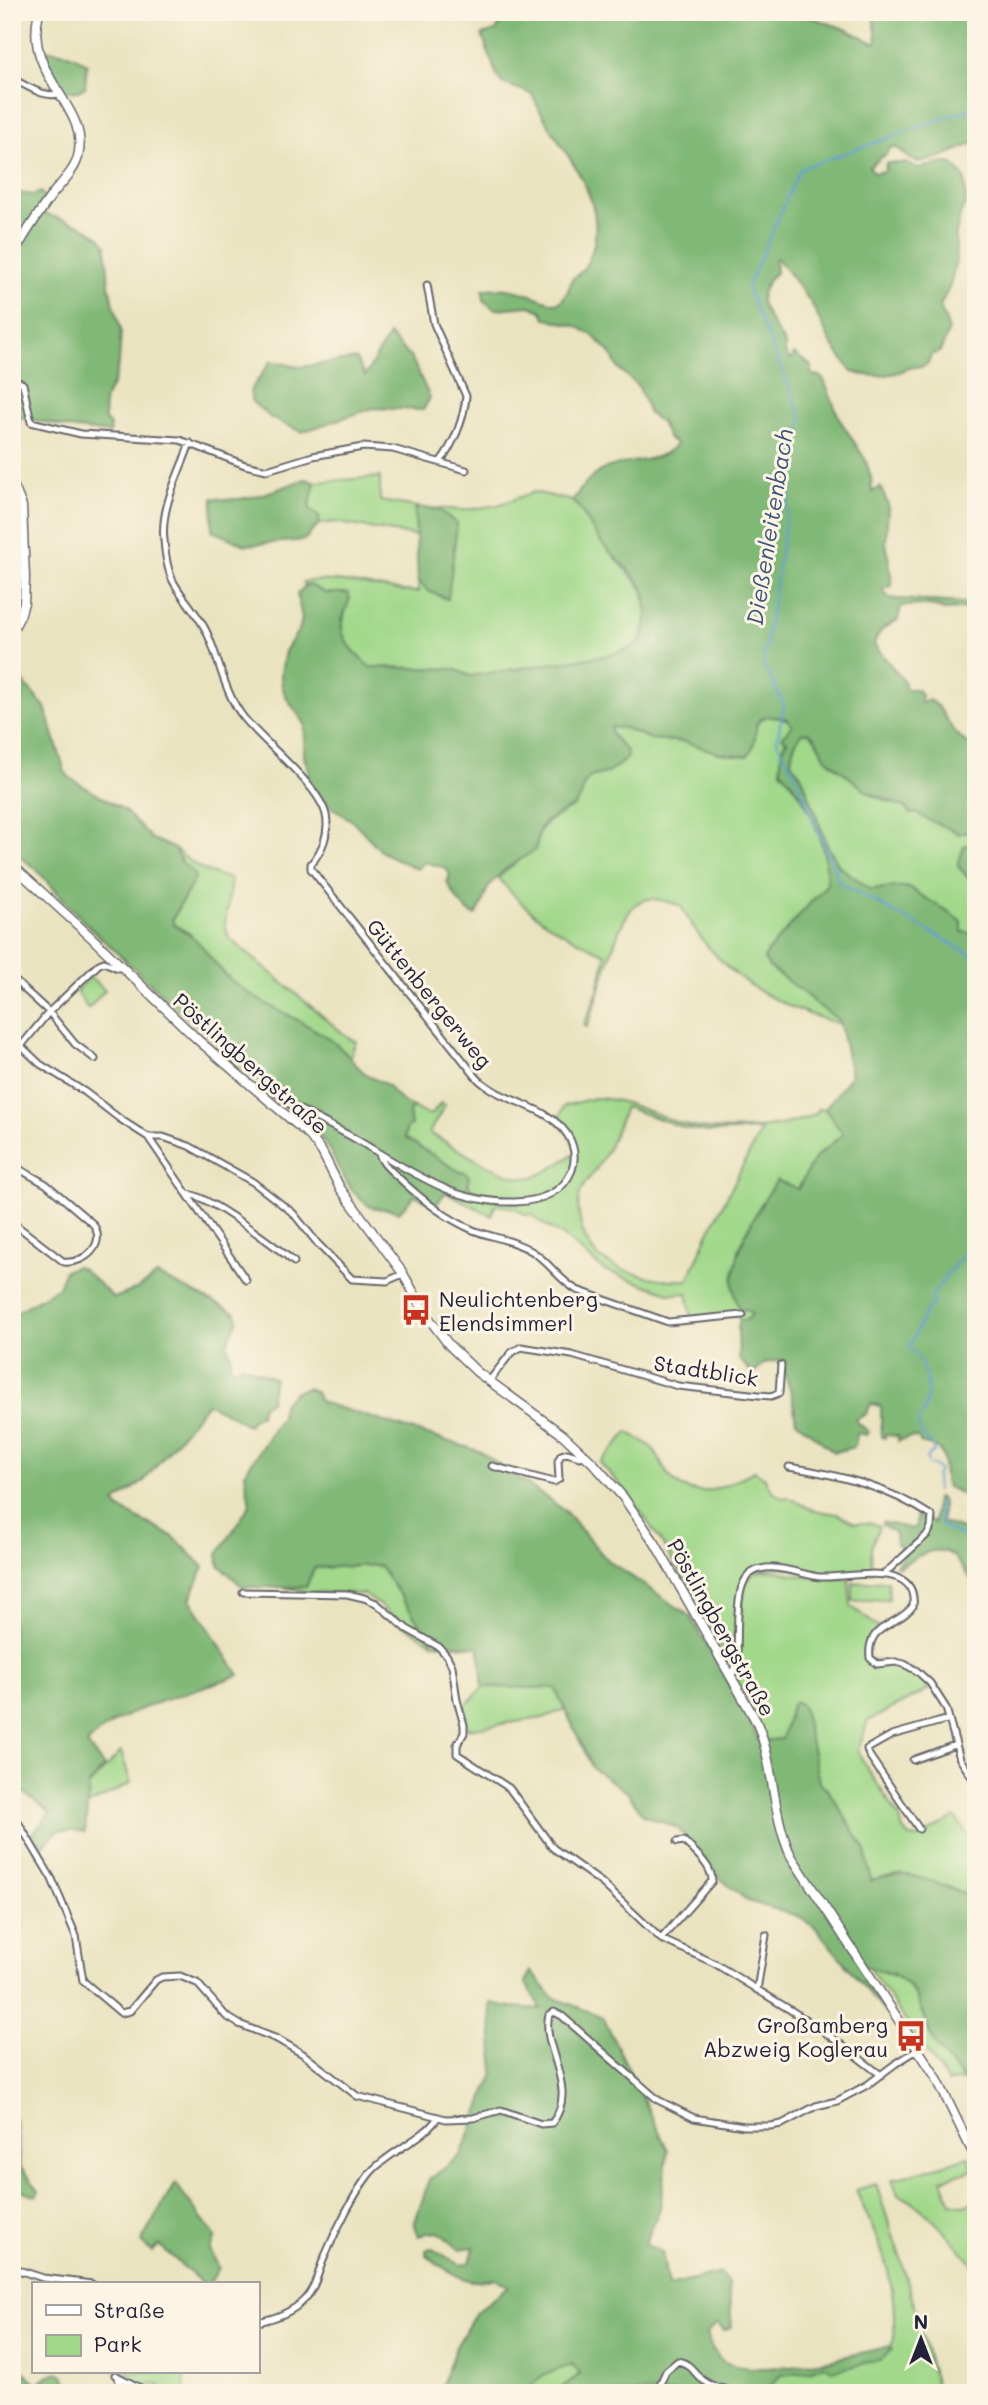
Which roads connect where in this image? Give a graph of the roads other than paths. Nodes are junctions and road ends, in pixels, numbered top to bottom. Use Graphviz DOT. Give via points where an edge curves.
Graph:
graph roads {
  1 [pos="39,12"];
  2 [pos="12,79"];
  3 [pos="59,94"];
  4 [pos="12,255"];
  5 [pos="427,285"];
  6 [pos="12,349"];
  7 [pos="13,381"];
  8 [pos="190,443"];
  9 [pos="440,462"];
  10 [pos="466,470"];
  11 [pos="12,482"];
  12 [pos="12,631"];
  13 [pos="12,865"];
  14 [pos="122,966"];
  15 [pos="12,978"];
  16 [pos="49,1012"];
  17 [pos="12,1042"];
  18 [pos="21,1046"];
  19 [pos="95,1059"];
  20 [pos="259,1092"];
  21 [pos="148,1137"];
  22 [pos="379,1153"];
  23 [pos="12,1165"];
  24 [pos="188,1194"];
  25 [pos="12,1222"];
  26 [pos="294,1262"];
  27 [pos="403,1274"];
  28 [pos="246,1280"];
  29 [pos="743,1315"];
  30 [pos="781,1365"];
  31 [pos="490,1380"];
  32 [pos="585,1455"];
  33 [pos="492,1466"];
  34 [pos="789,1467"];
  35 [pos="883,1575"];
  36 [pos="243,1592"];
  37 [pos="731,1676"];
  38 [pos="949,1719"];
  39 [pos="955,1745"];
  40 [pos="913,1760"];
  41 [pos="976,1783"];
  42 [pos="12,1812"];
  43 [pos="919,1829"];
  44 [pos="677,1842"];
  45 [pos="766,1935"];
  46 [pos="661,1939"];
  47 [pos="757,1990"];
  48 [pos="919,2049"];
  49 [pos="881,2075"];
  50 [pos="437,2118"];
  51 [pos="976,2159"];
  52 [pos="12,2268"];
  53 [pos="76,2282"];
  54 [pos="259,2321"];
  55 [pos="114,2374"];
  56 [pos="116,2374"];
  57 [pos="124,2393"];
  58 [pos="150,2393"];
  59 [pos="656,2393"];
  60 [pos="760,2393"];
  1 -- 3 [label="main road" via="35,32 38,54"];
  2 -- 3 [label="street" via="42,93"];
  3 -- 4 [label="main road" via="77,127 78,156"];
  5 -- 9 [label="street" via="434,324 466,396 453,442"];
  6 -- 7 [label="main road"];
  7 -- 8 [label="street" via="23,384 31,422 81,434"];
  8 -- 9 [label="street" via="267,470 363,447 393,449"];
  8 -- 22 [label="street, Güttenbergerweg" via="163,519 170,572 204,626 241,715 322,804 326,833 311,864 315,874 477,1078 497,1094 554,1120 569,1138 574,1155 571,1172 558,1188 512,1203 449,1191"];
  9 -- 10 [label="street"];
  11 -- 12 [label="main road" via="22,506 25,578 24,603"];
  13 -- 14 [label="main road, Pöstlingbergstraße"];
  14 -- 16 [label="street" via="101,963"];
  14 -- 20 [label="main road, Pöstlingbergstraße"];
  15 -- 16 [label="street"];
  16 -- 18 [label="street"];
  16 -- 19 [label="street" via="75,1044"];
  17 -- 18 [label="street"];
  18 -- 21 [label="street" via="40,1064"];
  20 -- 22 [label="street, Güttenbergerweg" via="272,1090"];
  20 -- 27 [label="main road, Pöstlingbergstraße" via="314,1140 340,1188"];
  21 -- 24 [label="street"];
  21 -- 27 [label="street" via="189,1146 253,1182 293,1213 354,1280 387,1281"];
  22 -- 29 [label="street" via="389,1168 433,1207 469,1228 531,1250 578,1290 670,1323"];
  23 -- 25 [label="street" via="46,1184 93,1224 97,1241 84,1259 64,1262"];
  24 -- 26 [label="street" via="240,1222"];
  24 -- 28 [label="street"];
  27 -- 31 [label="main road, Pöstlingbergstraße" via="443,1339"];
  30 -- 31 [label="street, Stadtblick" via="779,1393 771,1396 678,1386 529,1347 514,1350"];
  31 -- 32 [label="main road, Pöstlingbergstraße"];
  32 -- 33 [label="street" via="561,1455 559,1479 554,1482"];
  32 -- 37 [label="main road, Pöstlingbergstraße" via="646,1529"];
  34 -- 35 [label="street" via="876,1488 932,1516 928,1534"];
  35 -- 37 [label="street" via="820,1577 769,1568 752,1573 741,1593 736,1668"];
  35 -- 38 [label="street" via="907,1582 913,1604 876,1634 870,1658 877,1664 902,1663 920,1673 943,1701"];
  36 -- 46 [label="street" via="364,1598 439,1647 452,1666 464,1729 457,1754 509,1788 553,1848 602,1883"];
  37 -- 48 [label="main road, Pöstlingbergstraße" via="764,1739 778,1823 791,1856"];
  38 -- 39 [label="street"];
  38 -- 43 [label="street" via="892,1735 867,1749"];
  39 -- 40 [label="street"];
  39 -- 41 [label="street"];
  42 -- 50 [label="street" via="52,1879 76,1936 83,1981 116,2011 130,2011 162,1977 188,1978 226,2016 303,2054 351,2093"];
  44 -- 46 [label="street" via="684,1841 700,1857 712,1873 712,1881"];
  45 -- 47 [label="street"];
  46 -- 47 [label="street" via="714,1963"];
  47 -- 49 [label="street" via="825,2031"];
  48 -- 49 [label="street"];
  48 -- 51 [label="main road, Pöstlingbergstraße"];
  49 -- 50 [label="street" via="837,2101 782,2124 754,2127 706,2121 658,2100 554,2012 549,2015 548,2027 561,2091 552,2123 541,2124 501,2110 467,2119"];
  50 -- 54 [label="street" via="367,2176 306,2298 292,2309"];
  52 -- 53 [label="street"];
  55 -- 57 [label="street"];
  56 -- 58 [label="street"];
  59 -- 60 [label="street" via="678,2361 724,2390"];
}
